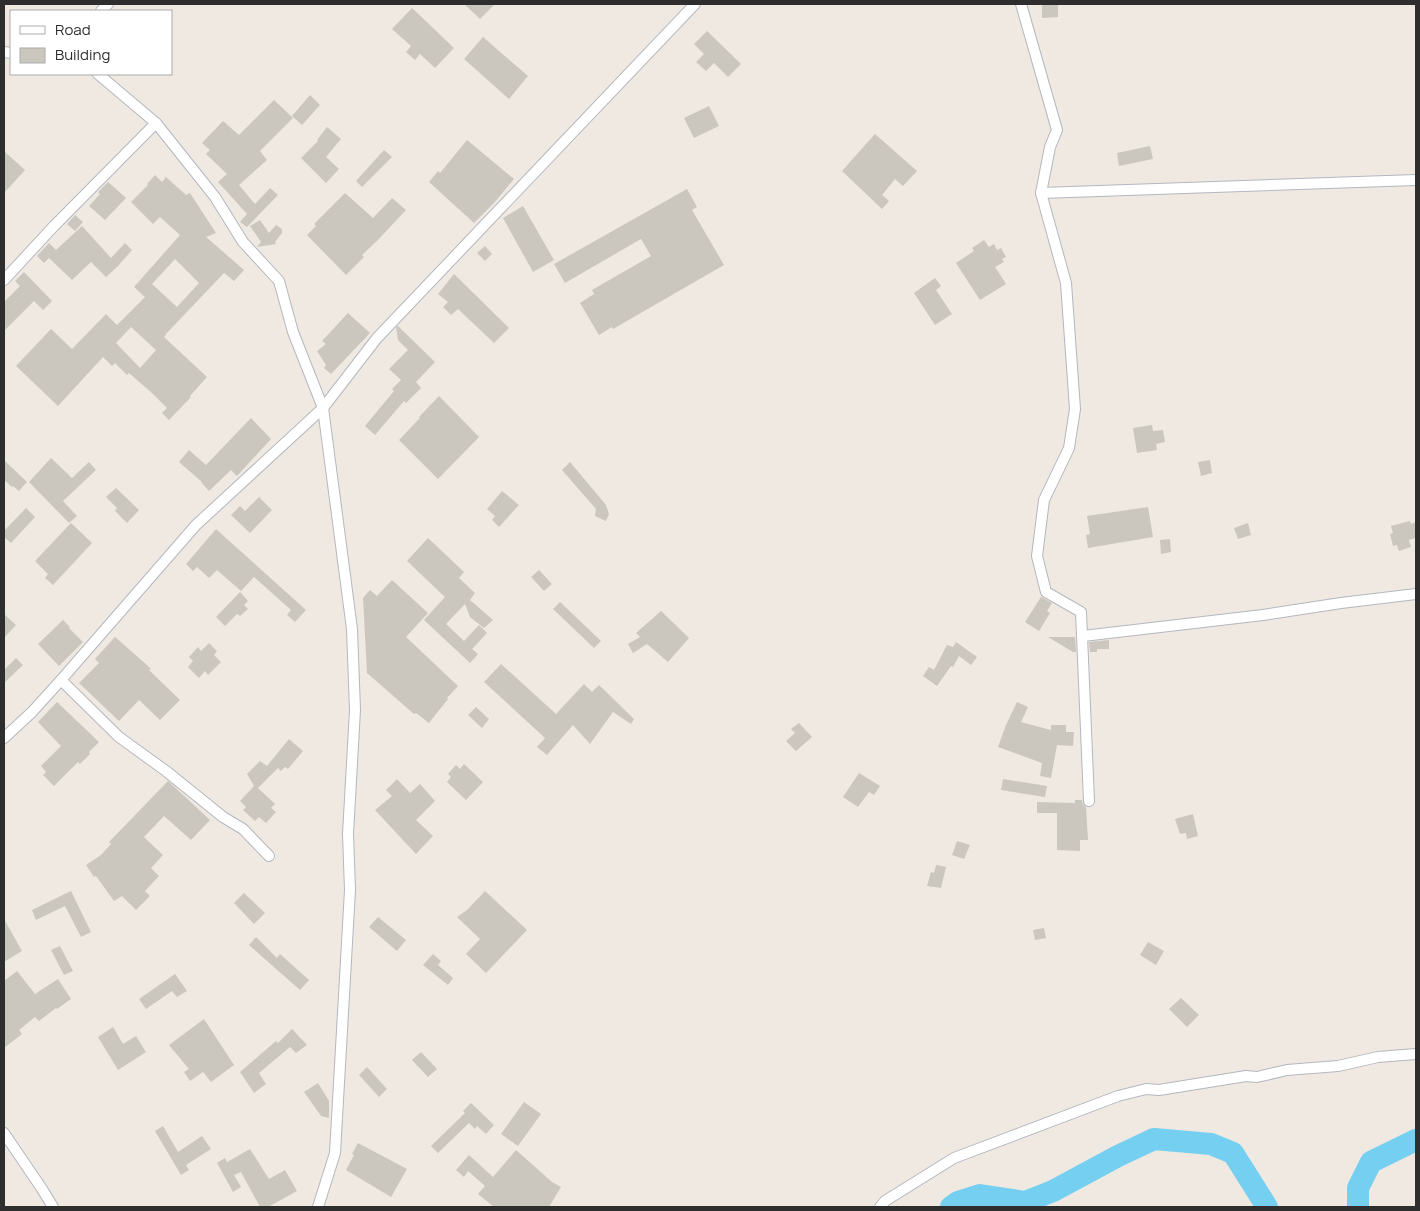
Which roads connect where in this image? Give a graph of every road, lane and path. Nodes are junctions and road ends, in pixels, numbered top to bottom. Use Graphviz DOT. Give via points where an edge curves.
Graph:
graph roads {
  1 [pos="695,4"];
  2 [pos="1021,4"];
  3 [pos="99,75"];
  4 [pos="156,123"];
  5 [pos="1416,180"];
  6 [pos="1042,193"];
  7 [pos="4,280"];
  8 [pos="323,408"];
  9 [pos="1416,594"];
  10 [pos="1083,636"];
  11 [pos="61,680"];
  12 [pos="4,738"];
  13 [pos="1090,801"];
  14 [pos="269,856"];
  15 [pos="1416,1054"];
  16 [pos="4,1133"];
  17 [pos="53,1207"];
  18 [pos="318,1207"];
  19 [pos="880,1207"];
  1 -- 8 [label="street" via="377,338"];
  2 -- 6 [label="street" via="1057,130 1050,147"];
  3 -- 4 [label="street"];
  4 -- 7 [label="street"];
  4 -- 8 [label="street" via="214,197 244,242 279,281 293,332"];
  5 -- 6 [label="street"];
  6 -- 10 [label="street" via="1066,283 1075,409 1069,448 1044,500 1037,556 1046,592 1081,612"];
  8 -- 11 [label="street" via="196,525"];
  8 -- 18 [label="street" via="352,629 355,710 348,834 350,900 335,1153"];
  9 -- 10 [label="street"];
  10 -- 13 [label="street"];
  11 -- 12 [label="street"];
  11 -- 14 [label="street" via="119,737 243,829"];
  15 -- 19 [label="street" via="1159,1090 1146,1089 1118,1096 954,1158"];
  16 -- 17 [label="street"];
}
